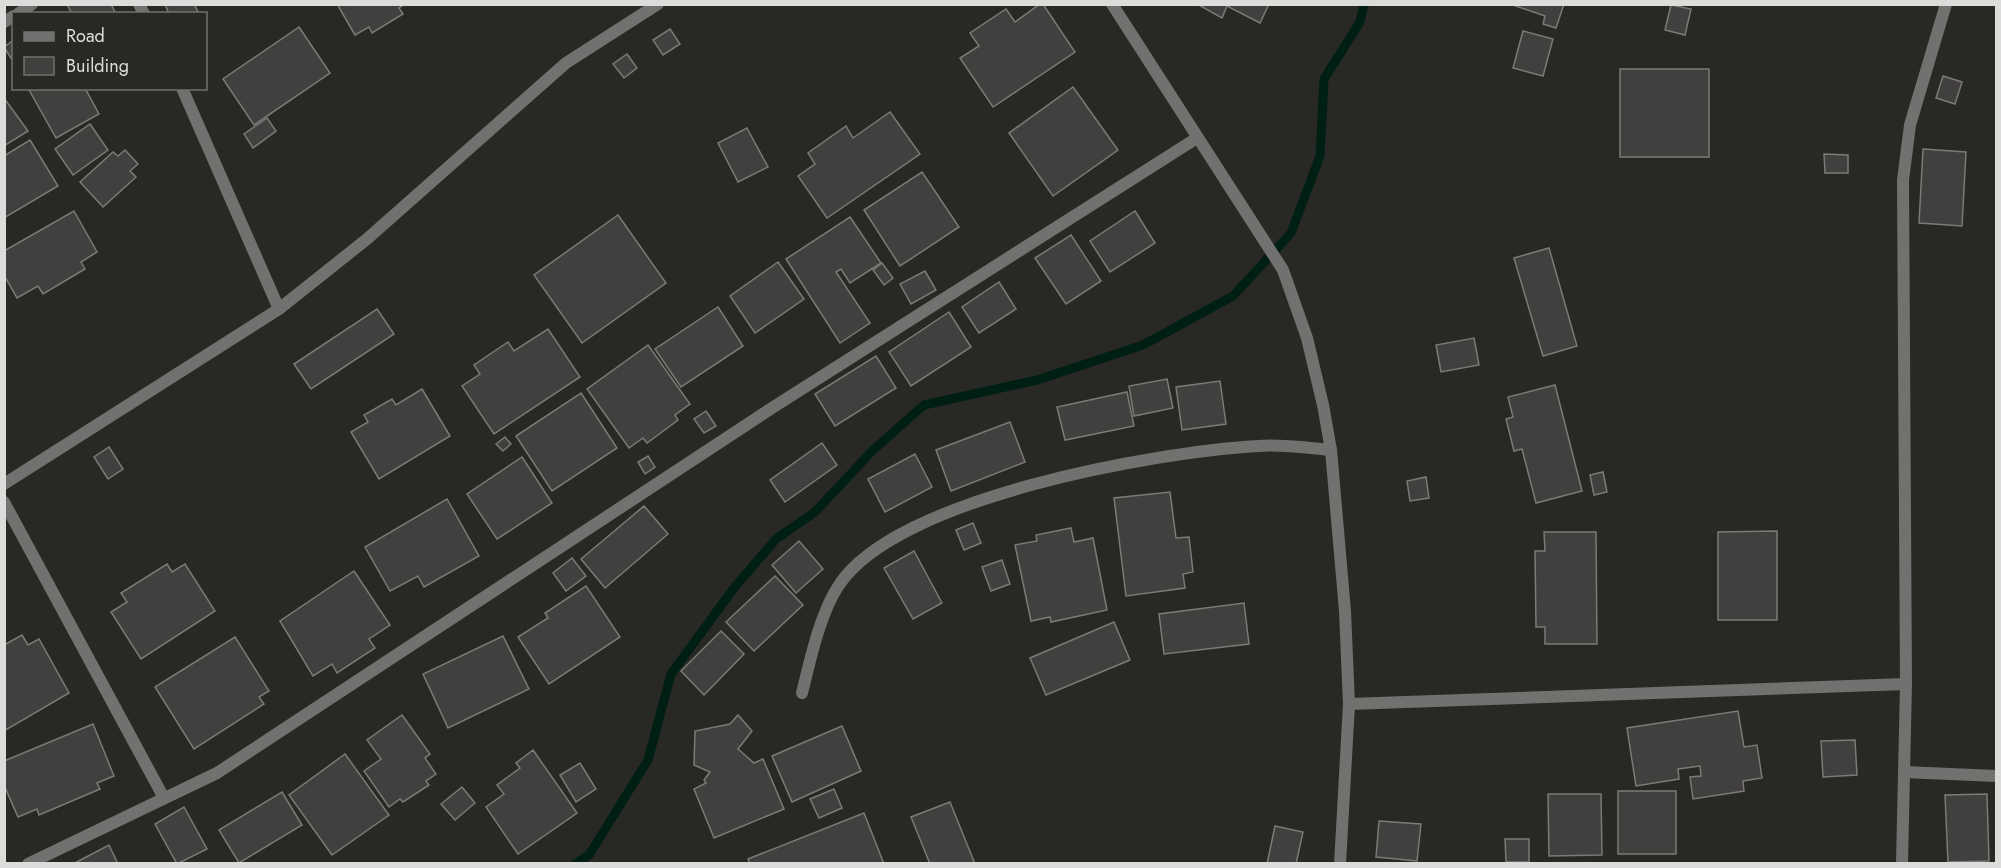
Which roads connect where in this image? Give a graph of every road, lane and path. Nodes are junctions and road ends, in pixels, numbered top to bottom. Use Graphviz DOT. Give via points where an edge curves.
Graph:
graph roads {
  1 [pos="658,4"];
  2 [pos="1112,4"];
  3 [pos="1946,4"];
  4 [pos="183,90"];
  5 [pos="1197,138"];
  6 [pos="279,309"];
  7 [pos="1331,450"];
  8 [pos="4,484"];
  9 [pos="4,502"];
  10 [pos="1906,684"];
  11 [pos="802,693"];
  12 [pos="1349,704"];
  13 [pos="1904,772"];
  14 [pos="1996,776"];
  15 [pos="164,798"];
  16 [pos="28,864"];
  17 [pos="1340,864"];
  18 [pos="1902,864"];
  1 -- 6 [label="street" via="566,63 367,239"];
  2 -- 5 [label="street"];
  3 -- 10 [label="street" via="1910,125 1903,180"];
  4 -- 6 [label="street"];
  5 -- 7 [label="street" via="1283,270 1307,338"];
  5 -- 15 [label="street" via="775,406 217,772"];
  6 -- 8 [label="street"];
  7 -- 11 [label="street" via="1260,445 1094,467 907,529 873,550 839,585 818,635"];
  7 -- 12 [label="street" via="1341,541"];
  9 -- 15 [label="street"];
  10 -- 12 [label="street"];
  10 -- 13 [label="street"];
  12 -- 17 [label="street"];
  13 -- 14 [label="street"];
  13 -- 18 [label="street"];
  15 -- 16 [label="street"];
}
